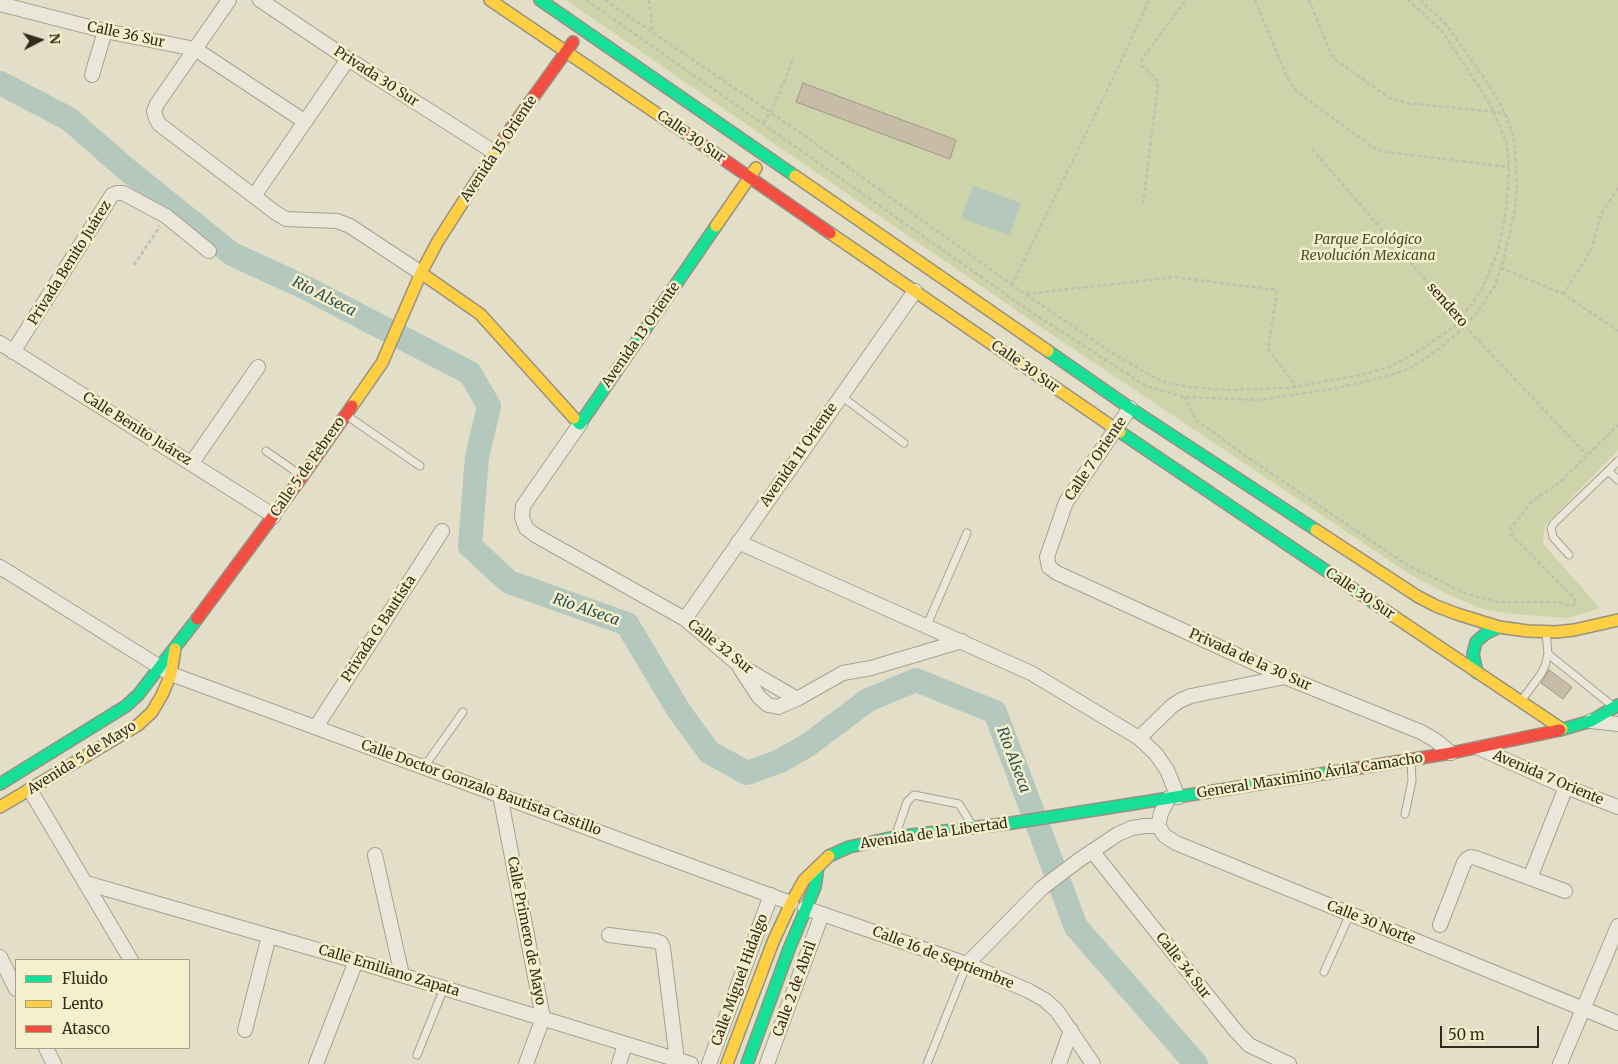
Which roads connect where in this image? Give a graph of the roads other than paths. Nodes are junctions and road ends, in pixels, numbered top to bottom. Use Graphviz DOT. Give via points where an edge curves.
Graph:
graph roads {
  1 [pos="229,0"];
  2 [pos="260,0"];
  3 [pos="490,0"];
  4 [pos="540,0"];
  5 [pos="0,4"];
  6 [pos="582,28"];
  7 [pos="105,31"];
  8 [pos="195,49"];
  9 [pos="567,51"];
  10 [pos="348,59"];
  11 [pos="92,75"];
  12 [pos="304,121"];
  13 [pos="494,152"];
  14 [pos="764,155"];
  15 [pos="750,177"];
  16 [pos="254,196"];
  17 [pos="209,251"];
  18 [pos="421,273"];
  19 [pos="915,291"];
  20 [pos="0,343"];
  21 [pos="14,352"];
  22 [pos="258,367"];
  23 [pos="841,396"];
  24 [pos="1130,408"];
  25 [pos="346,414"];
  26 [pos="580,424"];
  27 [pos="1116,430"];
  28 [pos="904,443"];
  29 [pos="266,451"];
  30 [pos="1618,461"];
  31 [pos="192,464"];
  32 [pos="420,466"];
  33 [pos="1608,471"];
  34 [pos="302,476"];
  35 [pos="1618,480"];
  36 [pos="274,516"];
  37 [pos="522,517"];
  38 [pos="442,531"];
  39 [pos="967,533"];
  40 [pos="738,542"];
  41 [pos="1569,556"];
  42 [pos="0,567"];
  43 [pos="1049,567"];
  44 [pos="685,619"];
  45 [pos="1618,620"];
  46 [pos="927,626"];
  47 [pos="1499,626"];
  48 [pos="1546,632"];
  49 [pos="962,641"];
  50 [pos="1548,654"];
  51 [pos="739,665"];
  52 [pos="165,670"];
  53 [pos="1477,673"];
  54 [pos="1285,677"];
  55 [pos="797,699"];
  56 [pos="1520,702"];
  57 [pos="1616,706"];
  58 [pos="463,712"];
  59 [pos="1591,721"];
  60 [pos="1618,724"];
  61 [pos="316,727"];
  62 [pos="1562,729"];
  63 [pos="1139,738"];
  64 [pos="1479,748"];
  65 [pos="1451,753"];
  66 [pos="1411,760"];
  67 [pos="424,767"];
  68 [pos="0,784"];
  69 [pos="1566,787"];
  70 [pos="30,790"];
  71 [pos="500,795"];
  72 [pos="1174,797"];
  73 [pos="1116,807"];
  74 [pos="0,808"];
  75 [pos="1618,808"];
  76 [pos="1405,814"];
  77 [pos="1056,816"];
  78 [pos="1158,826"];
  79 [pos="973,828"];
  80 [pos="1118,834"];
  81 [pos="895,837"];
  82 [pos="1092,851"];
  83 [pos="375,855"];
  84 [pos="818,867"];
  85 [pos="1530,878"];
  86 [pos="86,883"];
  87 [pos="1565,891"];
  88 [pos="771,895"];
  89 [pos="791,903"];
  90 [pos="805,908"];
  91 [pos="822,914"];
  92 [pos="1350,914"];
  93 [pos="1440,925"];
  94 [pos="1618,926"];
  95 [pos="609,935"];
  96 [pos="269,936"];
  97 [pos="0,957"];
  98 [pos="130,959"];
  99 [pos="356,961"];
  100 [pos="967,964"];
  101 [pos="1324,972"];
  102 [pos="402,975"];
  103 [pos="15,987"];
  104 [pos="755,987"];
  105 [pos="444,988"];
  106 [pos="772,994"];
  107 [pos="1583,1010"];
  108 [pos="543,1018"];
  109 [pos="1618,1023"];
  110 [pos="245,1030"];
  111 [pos="1071,1030"];
  112 [pos="625,1044"];
  113 [pos="46,1049"];
  114 [pos="417,1055"];
  115 [pos="684,1062"];
  116 [pos="54,1064"];
  117 [pos="316,1064"];
  118 [pos="526,1064"];
  119 [pos="619,1064"];
  120 [pos="709,1064"];
  121 [pos="727,1064"];
  122 [pos="747,1064"];
  123 [pos="767,1064"];
  124 [pos="927,1064"];
  125 [pos="1059,1064"];
  126 [pos="1093,1064"];
  127 [pos="1289,1064"];
  128 [pos="1560,1064"];
  1 -- 8 [label="street"];
  2 -- 10 [label="street, Privada 30 Sur"];
  3 -- 9 [label="main road, Calle 30 Sur"];
  4 -- 6 [label="main road, Calle 30 Sur"];
  5 -- 7 [label="street, Calle 36 Sur"];
  6 -- 9 [label="main road, Avenida 15 Oriente"];
  6 -- 14 [label="main road, Calle 30 Sur"];
  7 -- 8 [label="street, Calle 36 Sur"];
  7 -- 11 [label="street"];
  8 -- 12 [label="street"];
  8 -- 16 [label="street" via="157,104 156,118 159,124"];
  9 -- 13 [label="main road, Avenida 15 Oriente"];
  9 -- 15 [label="main road, Calle 30 Sur"];
  10 -- 12 [label="street"];
  10 -- 13 [label="street, Privada 30 Sur"];
  12 -- 16 [label="street"];
  13 -- 18 [label="main road, Avenida 15 Oriente"];
  14 -- 15 [label="main road, Avenida 13 Oriente"];
  14 -- 24 [label="main road, Calle 30 Sur"];
  15 -- 19 [label="main road, Calle 30 Sur"];
  15 -- 26 [label="main road, Avenida 13 Oriente"];
  16 -- 18 [label="street" via="286,219 337,221 350,226"];
  17 -- 21 [label="street, Privada Benito Juárez" via="166,216 123,193 117,193 112,196"];
  18 -- 25 [label="main road, Calle 5 de Febrero" via="382,363"];
  18 -- 26 [label="main road" via="480,314"];
  19 -- 23 [label="street, Avenida 11 Oriente"];
  19 -- 27 [label="main road, Calle 30 Sur"];
  20 -- 21 [label="street, Calle Benito Juárez"];
  21 -- 31 [label="street, Calle Benito Juárez"];
  22 -- 31 [label="street"];
  23 -- 28 [label="lane"];
  23 -- 40 [label="street, Avenida 11 Oriente"];
  24 -- 27 [label="street, Calle 7 Oriente"];
  24 -- 47 [label="main road, Calle 30 Sur" via="1417,596 1450,612"];
  25 -- 32 [label="lane"];
  25 -- 34 [label="main road, Calle 5 de Febrero"];
  26 -- 37 [label="street, Avenida 13 Oriente" via="523,506"];
  27 -- 43 [label="street, Calle 7 Oriente" via="1066,502 1047,558"];
  27 -- 53 [label="main road, Calle 30 Sur"];
  29 -- 34 [label="lane"];
  30 -- 33 [label="lane"];
  31 -- 36 [label="street, Calle Benito Juárez"];
  33 -- 35 [label="lane"];
  33 -- 41 [label="lane" via="1551,528 1553,537"];
  34 -- 36 [label="main road, Calle 5 de Febrero"];
  36 -- 52 [label="main road, Calle 5 de Febrero" via="175,649"];
  37 -- 44 [label="street, Calle 32 Sur" via="526,528 535,535"];
  38 -- 61 [label="street, Privada G Bautista"];
  39 -- 46 [label="lane"];
  40 -- 44 [label="street, Avenida 11 Oriente"];
  40 -- 46 [label="street"];
  42 -- 52 [label="street, Calle Doctor Gonzalo Bautista Castillo"];
  43 -- 54 [label="street, Privada de la 30 Sur"];
  44 -- 51 [label="street, Calle 32 Sur"];
  45 -- 48 [label="main road, Calle 30 Sur" via="1574,630"];
  46 -- 49 [label="street"];
  47 -- 48 [label="main road, Calle 30 Sur"];
  47 -- 53 [label="main road" via="1476,642 1473,654"];
  48 -- 50 [label="lane"];
  49 -- 55 [label="street" via="843,673"];
  49 -- 63 [label="street" via="1031,673"];
  50 -- 56 [label="lane" via="1541,674"];
  50 -- 57 [label="lane"];
  51 -- 55 [label="street, Calle 32 Sur"];
  51 -- 55 [label="street" via="759,697 768,705 778,707"];
  52 -- 61 [label="street, Calle Doctor Gonzalo Bautista Castillo"];
  52 -- 68 [label="main road, Avenida 5 de Mayo" via="126,706"];
  52 -- 70 [label="main road, Avenida 5 de Mayo" via="162,695 152,712 138,725"];
  53 -- 56 [label="main road, Calle 30 Sur"];
  54 -- 63 [label="street" via="1181,700"];
  54 -- 65 [label="street, Privada de la 30 Sur" via="1422,732"];
  56 -- 62 [label="main road, Calle 30 Sur"];
  57 -- 59 [label="main road, General Maximino Ávila Camacho"];
  58 -- 67 [label="lane"];
  59 -- 60 [label="street"];
  59 -- 62 [label="main road, General Maximino Ávila Camacho"];
  61 -- 67 [label="street, Calle Doctor Gonzalo Bautista Castillo"];
  62 -- 64 [label="main road, General Maximino Ávila Camacho"];
  63 -- 72 [label="street" via="1167,770"];
  64 -- 65 [label="main road, General Maximino Ávila Camacho"];
  64 -- 69 [label="street, Avenida 7 Oriente"];
  65 -- 66 [label="main road, General Maximino Ávila Camacho"];
  66 -- 72 [label="main road, General Maximino Ávila Camacho"];
  66 -- 76 [label="lane" via="1412,780"];
  67 -- 71 [label="street, Calle Doctor Gonzalo Bautista Castillo"];
  69 -- 75 [label="street, Avenida 7 Oriente"];
  69 -- 85 [label="street"];
  70 -- 74 [label="main road, Avenida 5 de Mayo"];
  70 -- 86 [label="street"];
  71 -- 88 [label="street, Calle Doctor Gonzalo Bautista Castillo"];
  71 -- 108 [label="street, Calle Primero de Mayo"];
  72 -- 73 [label="main road, General Maximino Ávila Camacho"];
  72 -- 78 [label="street" via="1161,813"];
  73 -- 77 [label="main road, General Maximino Ávila Camacho"];
  73 -- 80 [label="street" via="1122,820"];
  77 -- 79 [label="main road, Avenida de la Libertad"];
  78 -- 80 [label="street" via="1132,828"];
  78 -- 92 [label="street, Calle 30 Norte" via="1164,836 1176,843"];
  79 -- 81 [label="main road, Avenida de la Libertad"];
  79 -- 81 [label="lane" via="959,804 914,795 907,802"];
  80 -- 82 [label="street"];
  81 -- 84 [label="main road, Avenida de la Libertad" via="849,847 830,855"];
  82 -- 100 [label="street" via="1042,888"];
  82 -- 127 [label="street, Calle 34 Sur" via="1235,1030 1249,1045"];
  83 -- 102 [label="street"];
  84 -- 89 [label="main road, Avenida de la Libertad" via="804,880"];
  84 -- 90 [label="main road" via="815,888"];
  85 -- 87 [label="street"];
  85 -- 93 [label="street" via="1476,858 1467,859"];
  86 -- 96 [label="street, Calle Emiliano Zapata"];
  86 -- 98 [label="street"];
  88 -- 89 [label="street, Calle Doctor Gonzalo Bautista Castillo"];
  88 -- 120 [label="street, Calle Miguel Hidalgo"];
  89 -- 90 [label="main road, Calle 16 de Septiembre"];
  89 -- 104 [label="main road, Avenida de la Libertad"];
  90 -- 91 [label="street, Calle 16 de Septiembre"];
  90 -- 106 [label="main road"];
  91 -- 100 [label="street, Calle 16 de Septiembre"];
  91 -- 123 [label="street, Calle 2 de Abril"];
  92 -- 101 [label="lane"];
  92 -- 107 [label="street, Calle 30 Norte"];
  94 -- 107 [label="street"];
  95 -- 115 [label="street" via="661,943"];
  96 -- 99 [label="street, Calle Emiliano Zapata"];
  96 -- 110 [label="street"];
  97 -- 103 [label="street"];
  99 -- 102 [label="street, Calle Emiliano Zapata"];
  99 -- 117 [label="street"];
  100 -- 111 [label="street, Calle 16 de Septiembre" via="1045,1000"];
  100 -- 124 [label="lane"];
  102 -- 105 [label="street, Calle Emiliano Zapata"];
  104 -- 106 [label="main road"];
  104 -- 121 [label="main road, Avenida de la Libertad"];
  105 -- 108 [label="street, Calle Emiliano Zapata"];
  105 -- 114 [label="lane"];
  106 -- 122 [label="main road"];
  107 -- 109 [label="street, Calle 30 Norte"];
  107 -- 128 [label="street"];
  108 -- 112 [label="street, Calle Emiliano Zapata"];
  108 -- 118 [label="street, Calle Primero de Mayo"];
  111 -- 125 [label="street"];
  111 -- 126 [label="street, Calle 16 de Septiembre"];
  112 -- 115 [label="street, Calle Emiliano Zapata"];
  112 -- 119 [label="street"];
  113 -- 116 [label="street"];
}
